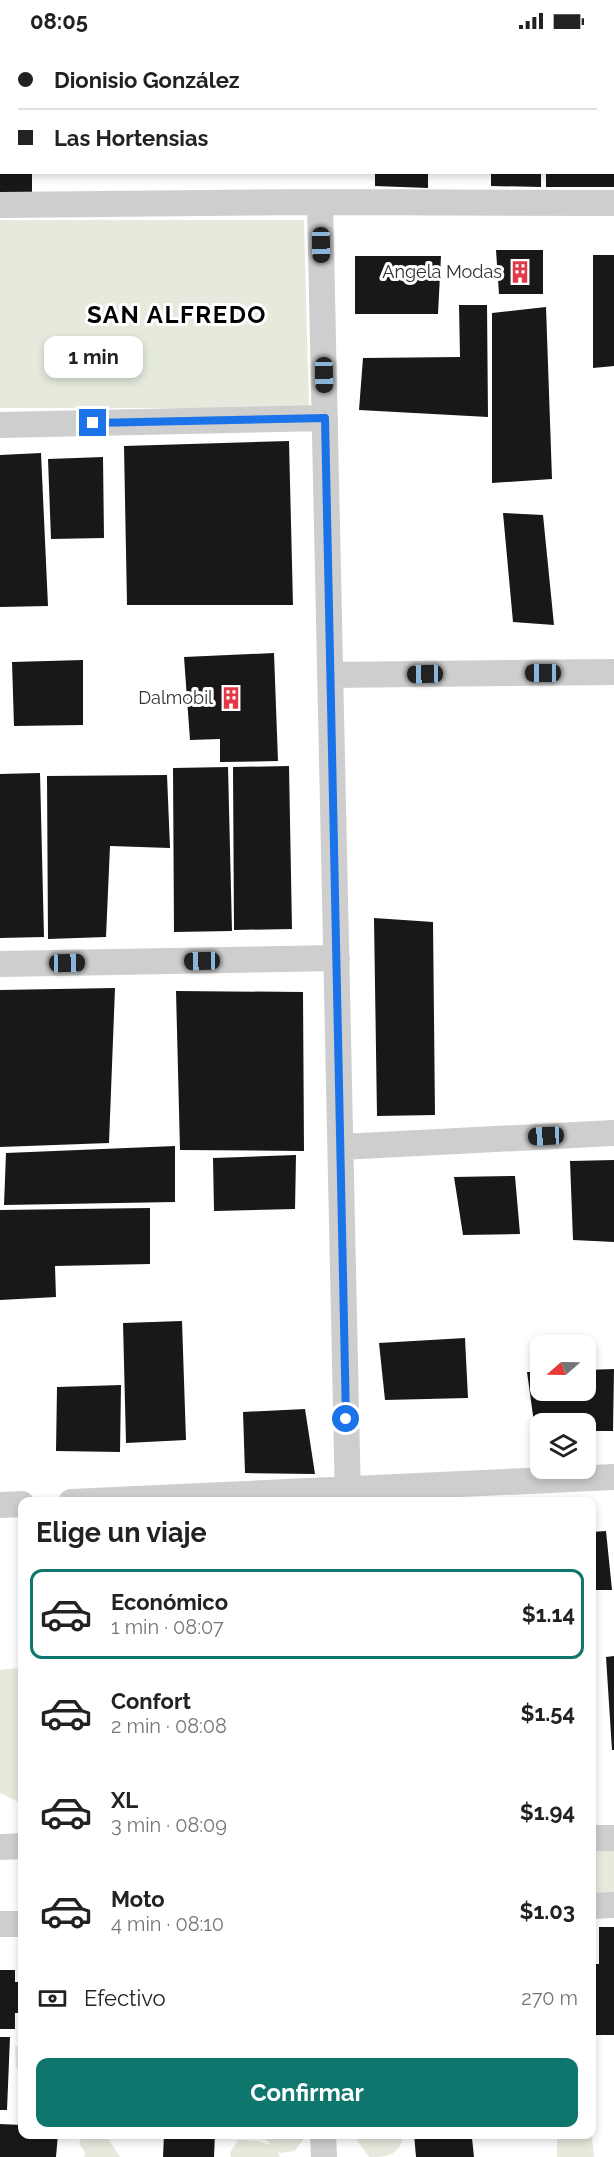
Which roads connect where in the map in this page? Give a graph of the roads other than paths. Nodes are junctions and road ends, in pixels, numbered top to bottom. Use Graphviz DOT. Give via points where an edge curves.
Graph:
graph roads {
  1 [pos="320,202"];
  2 [pos="614,203"];
  3 [pos="0,205"];
  4 [pos="325,418"];
  5 [pos="0,425"];
  6 [pos="614,672"];
  7 [pos="330,675"];
  8 [pos="337,958"];
  9 [pos="0,964"];
  10 [pos="614,1133"];
  11 [pos="341,1147"];
  12 [pos="614,1477"];
  13 [pos="348,1495"];
  14 [pos="269,1497"];
  15 [pos="18,1504"];
  16 [pos="0,1505"];
  17 [pos="596,1838"];
  18 [pos="614,1838"];
  19 [pos="0,1846"];
  20 [pos="18,1846"];
  21 [pos="614,1905"];
  22 [pos="596,1906"];
  23 [pos="0,1924"];
  24 [pos="18,1924"];
  25 [pos="323,2139"];
  26 [pos="324,2157"];
  1 -- 2 [label="street"];
  1 -- 3 [label="street"];
  1 -- 4 [label="street"];
  4 -- 5 [label="street"];
  4 -- 7 [label="street"];
  6 -- 7 [label="street"];
  7 -- 8 [label="street"];
  8 -- 9 [label="street"];
  8 -- 11 [label="street"];
  10 -- 11 [label="street"];
  11 -- 13 [label="street"];
  12 -- 13 [label="street"];
  13 -- 14 [label="street"];
  15 -- 16 [label="street"];
  17 -- 18 [label="street"];
  19 -- 20 [label="street"];
  21 -- 22 [label="street"];
  23 -- 24 [label="street"];
  25 -- 26 [label="street"];
}
